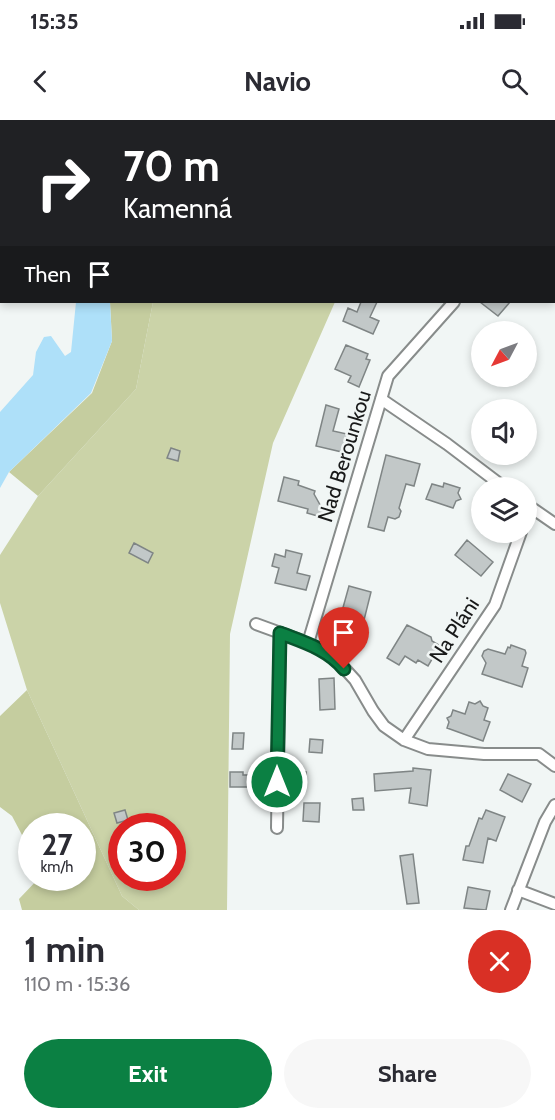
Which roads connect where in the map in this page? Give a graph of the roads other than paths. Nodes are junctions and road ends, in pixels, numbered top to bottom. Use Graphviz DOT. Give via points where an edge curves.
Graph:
graph roads {
  1 [pos="453,303"];
  2 [pos="381,399"];
  3 [pos="490,477"];
  4 [pos="537,514"];
  5 [pos="555,524"];
  6 [pos="517,543"];
  7 [pos="256,624"];
  8 [pos="280,633"];
  9 [pos="308,643"];
  10 [pos="404,740"];
  11 [pos="555,766"];
  12 [pos="555,805"];
  13 [pos="277,828"];
  14 [pos="518,890"];
  15 [pos="555,904"];
  16 [pos="511,910"];
  1 -- 2 [label="street, Nad Berounkou" via="388,376"];
  2 -- 3 [label="street"];
  2 -- 9 [label="street, Nad Berounkou"];
  4 -- 5 [label="street"];
  6 -- 10 [label="street, Na Pláni" via="495,605"];
  7 -- 8 [label="street"];
  8 -- 9 [label="street"];
  8 -- 13 [label="street"];
  9 -- 10 [label="street" via="334,657 355,680 384,726"];
  10 -- 11 [label="street" via="428,748 484,754 539,754"];
  12 -- 14 [label="street"];
  14 -- 15 [label="street"];
  14 -- 16 [label="street"];
}
